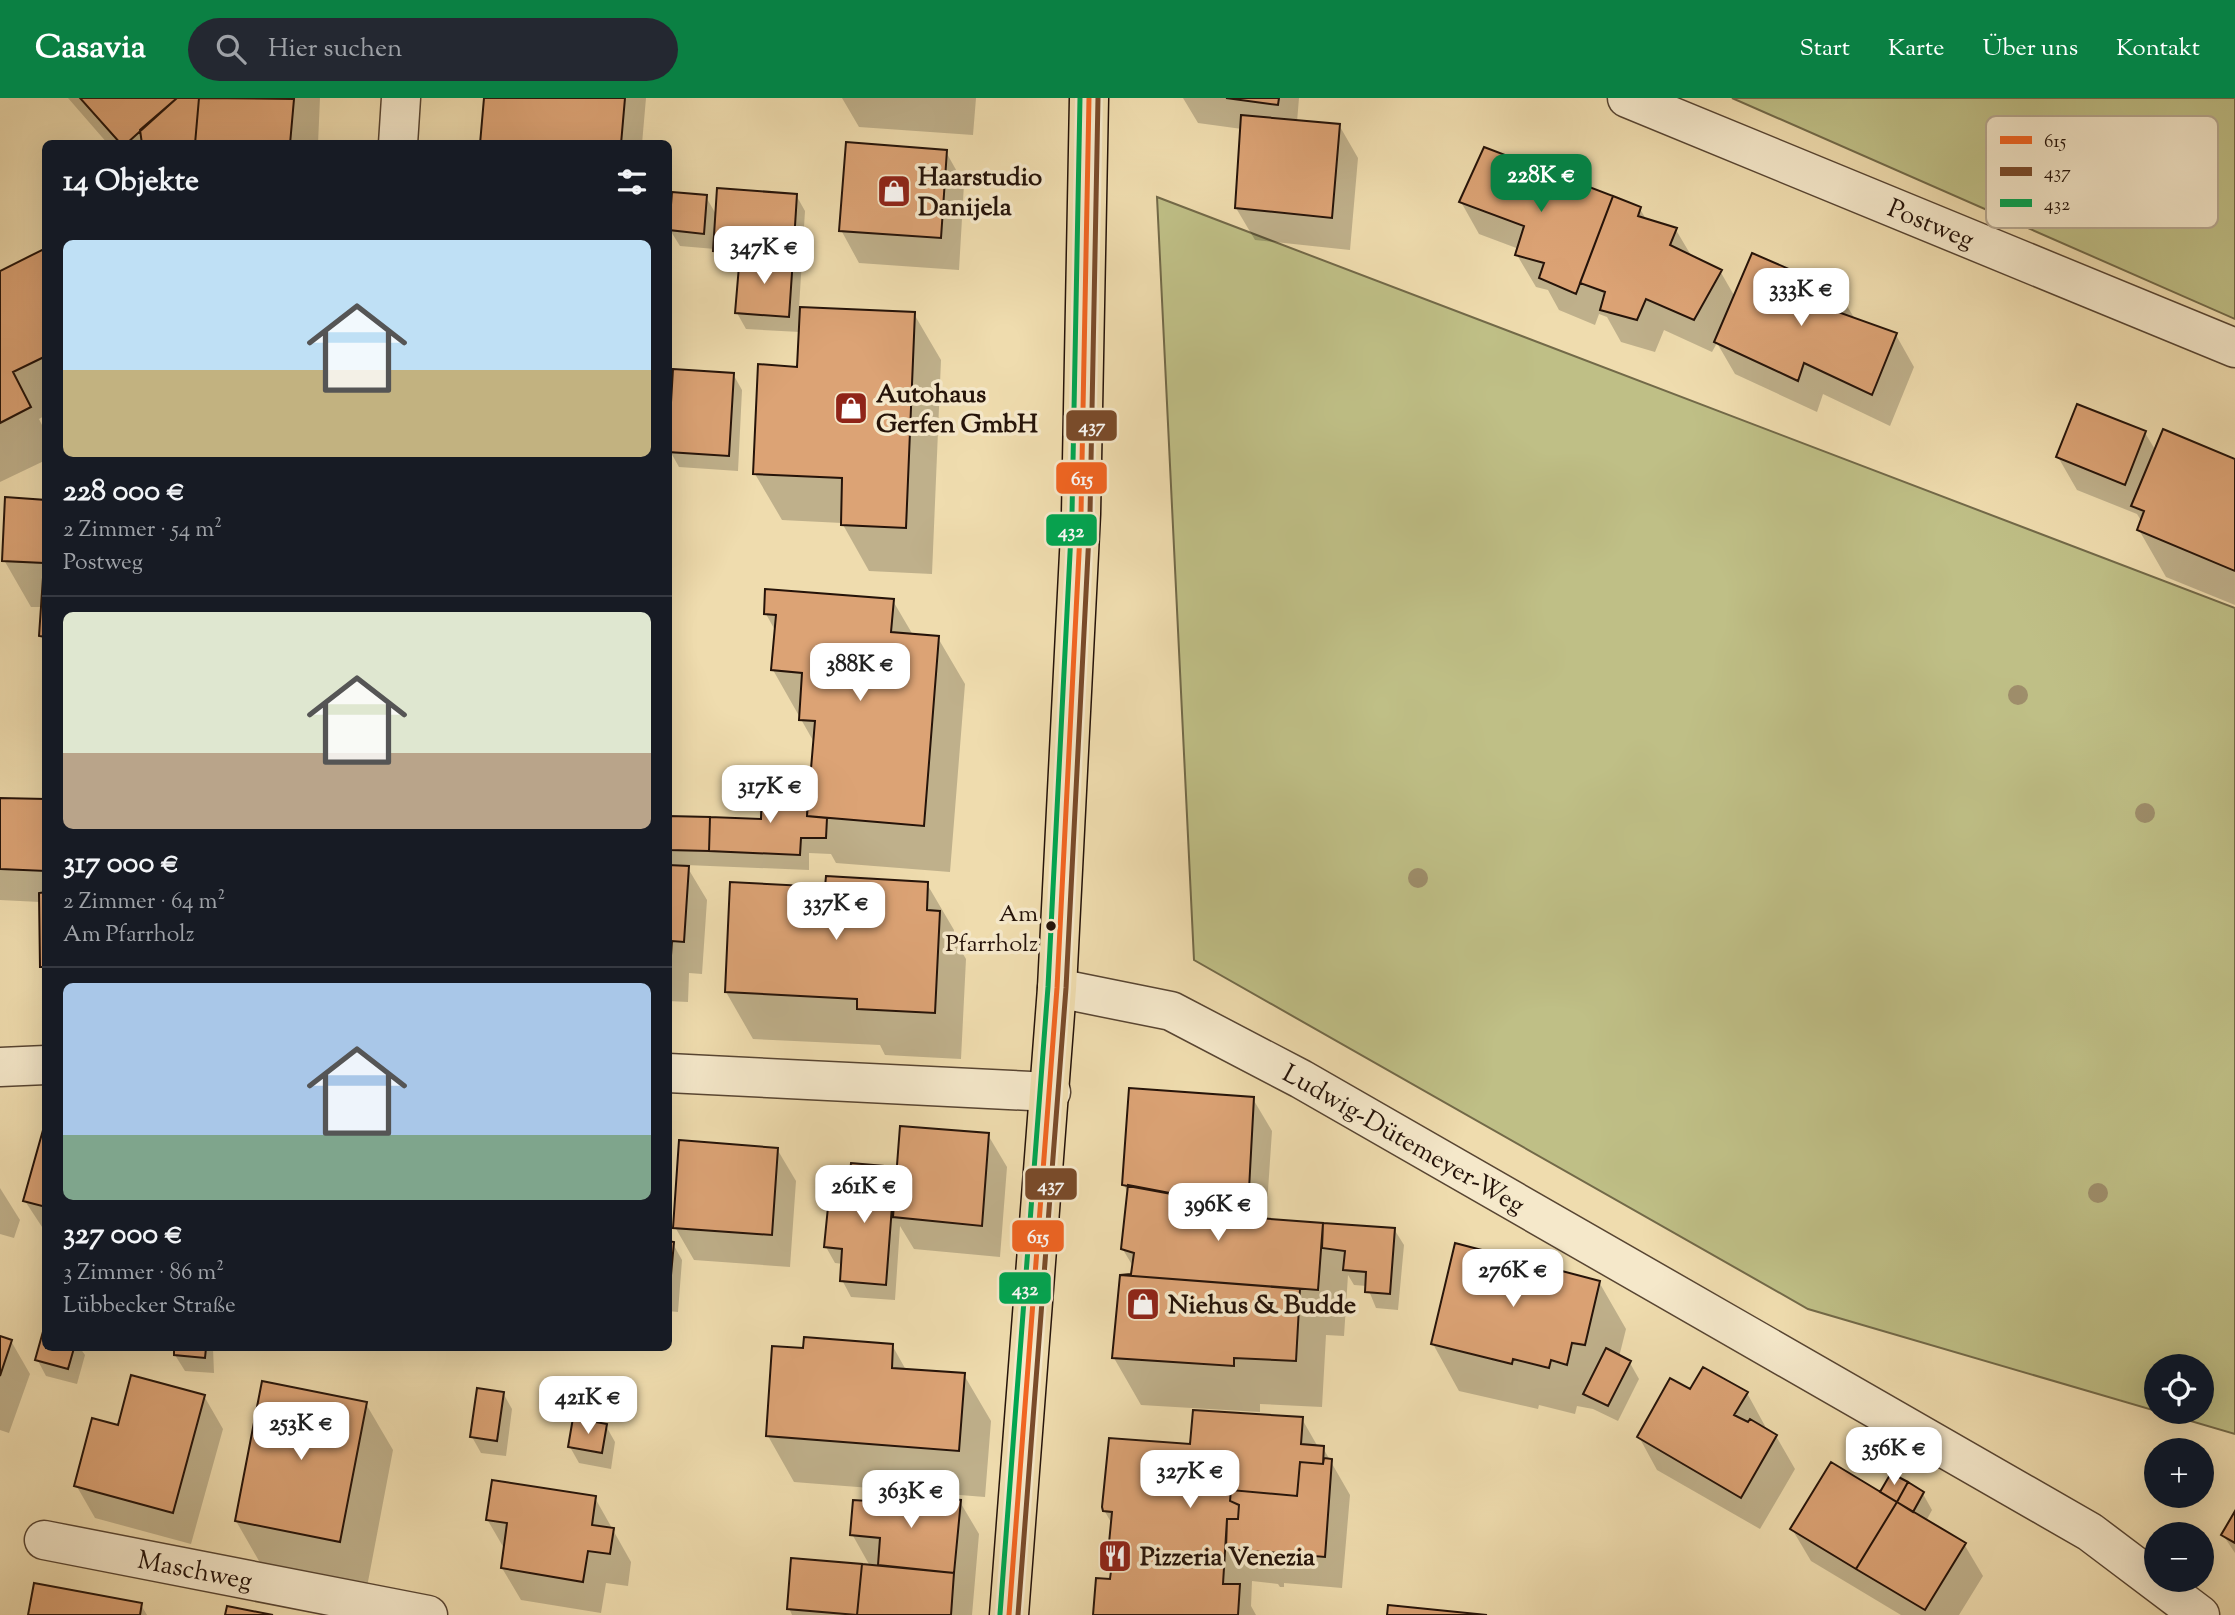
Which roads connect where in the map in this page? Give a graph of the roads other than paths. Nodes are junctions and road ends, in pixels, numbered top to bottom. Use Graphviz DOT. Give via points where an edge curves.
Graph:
graph roads {
  1 [pos="401,98"];
  2 [pos="1089,98"];
  3 [pos="1627,98"];
  4 [pos="398,140"];
  5 [pos="2235,348"];
  6 [pos="1057,988"];
  7 [pos="42,1065"];
  8 [pos="0,1067"];
  9 [pos="672,1073"];
  10 [pos="1051,1092"];
  11 [pos="44,1540"];
  12 [pos="428,1615"];
  13 [pos="1009,1615"];
  14 [pos="2200,1615"];
  1 -- 4 [label="street"];
  2 -- 6 [label="main road" via="1081,514"];
  3 -- 5 [label="street, Postweg"];
  6 -- 10 [label="main road"];
  6 -- 14 [label="street, Ludwig-Dütemeyer-Weg" via="1171,1012 1301,1079 2090,1532"];
  7 -- 8 [label="street"];
  9 -- 10 [label="street"];
  10 -- 13 [label="main road"];
  11 -- 12 [label="street, Maschweg"];
}
